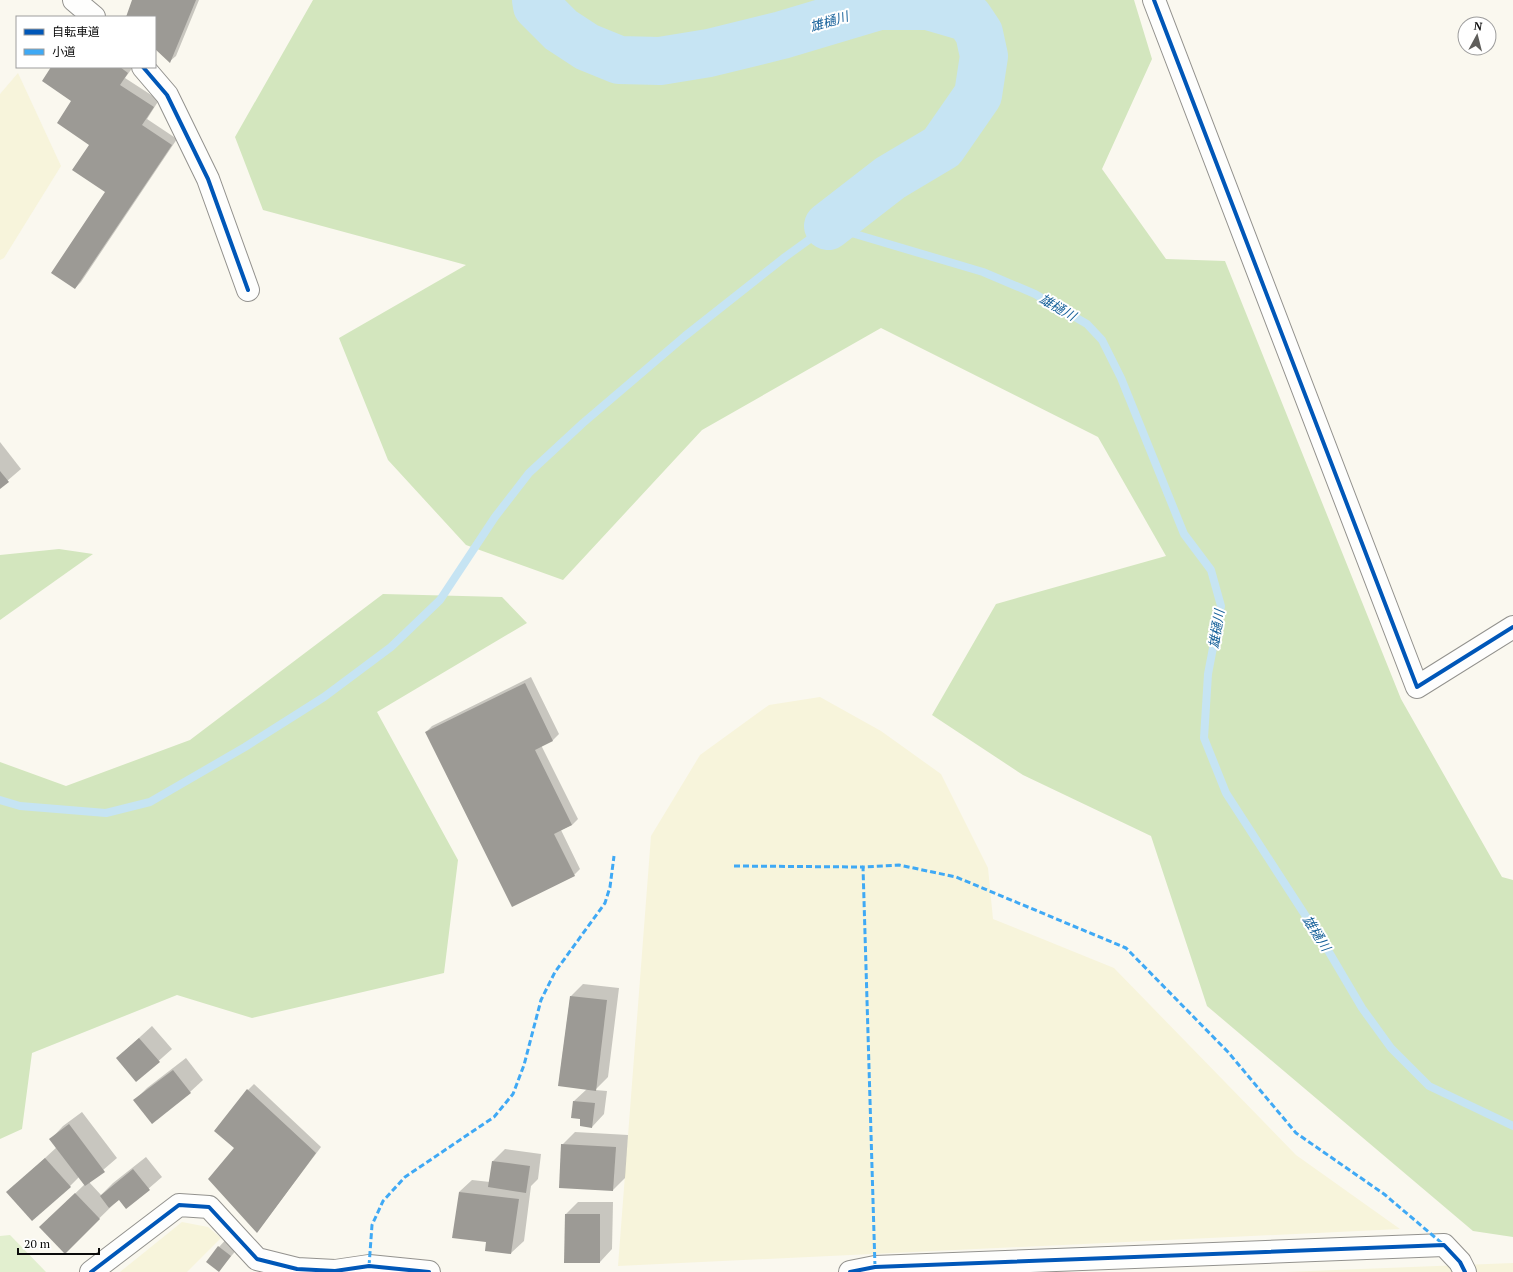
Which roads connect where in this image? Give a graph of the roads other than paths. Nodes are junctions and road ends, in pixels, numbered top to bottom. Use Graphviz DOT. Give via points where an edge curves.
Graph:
graph roads {
  1 [pos="74,0"];
  2 [pos="1154,0"];
  3 [pos="93,16"];
  4 [pos="144,68"];
  5 [pos="248,290"];
  6 [pos="1513,627"];
  7 [pos="254,1266"];
  8 [pos="875,1270"];
  9 [pos="92,1272"];
  10 [pos="429,1272"];
  11 [pos="850,1272"];
  12 [pos="1465,1272"];
  1 -- 3 [label="street"];
  2 -- 6 [label="street" via="1418,687"];
  4 -- 5 [label="street" via="167,95 208,179"];
  7 -- 9 [label="street" via="209,1207 179,1205"];
  7 -- 10 [label="street" via="335,1271 369,1266"];
  8 -- 11 [label="street"];
  8 -- 12 [label="street" via="1444,1245 1460,1262"];
}
